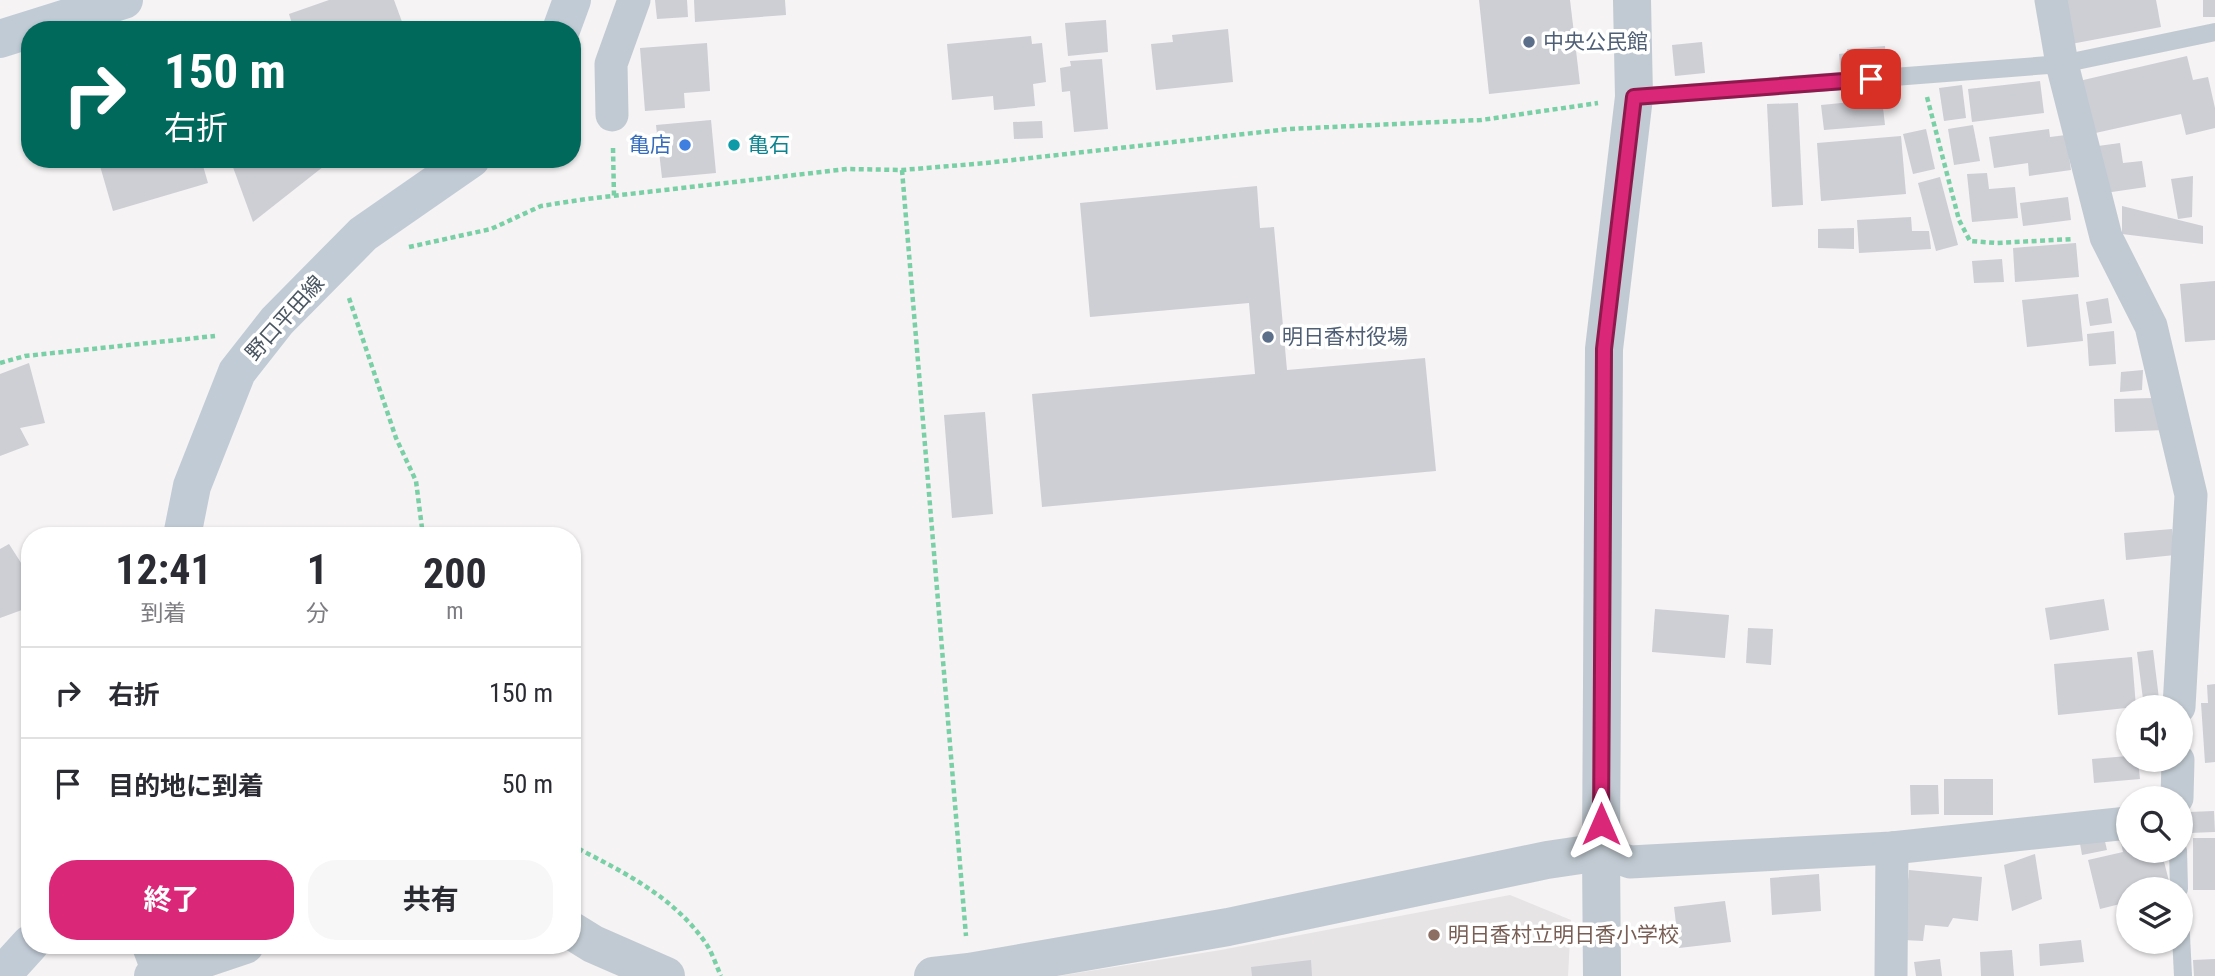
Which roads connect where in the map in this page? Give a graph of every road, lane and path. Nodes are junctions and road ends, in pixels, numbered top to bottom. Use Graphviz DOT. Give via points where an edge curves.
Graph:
graph roads {
  1 [pos="124,0"];
  2 [pos="572,0"];
  3 [pos="635,0"];
  4 [pos="1632,0"];
  5 [pos="2051,0"];
  6 [pos="57,21"];
  7 [pos="564,21"];
  8 [pos="21,32"];
  9 [pos="2215,32"];
  10 [pos="0,39"];
  11 [pos="2062,64"];
  12 [pos="1921,75"];
  13 [pos="1634,97"];
  14 [pos="612,115"];
  15 [pos="458,168"];
  16 [pos="902,170"];
  17 [pos="614,197"];
  18 [pos="2106,236"];
  19 [pos="405,248"];
  20 [pos="345,288"];
  21 [pos="215,336"];
  22 [pos="0,363"];
  23 [pos="184,527"];
  24 [pos="422,527"];
  25 [pos="2180,695"];
  26 [pos="2116,824"];
  27 [pos="1892,848"];
  28 [pos="581,850"];
  29 [pos="1601,852"];
  30 [pos="581,937"];
  31 [pos="21,954"];
  32 [pos="204,954"];
  33 [pos="2182,954"];
  34 [pos="153,965"];
  35 [pos="951,974"];
  36 [pos="1,976"];
  37 [pos="666,976"];
  38 [pos="721,976"];
  39 [pos="1602,976"];
  40 [pos="1891,976"];
  41 [pos="2183,976"];
  1 -- 6 [label="main road"];
  2 -- 7 [label="main road"];
  3 -- 14 [label="street" via="611,64"];
  4 -- 13 [label="street"];
  5 -- 11 [label="street"];
  8 -- 10 [label="main road"];
  9 -- 11 [label="lane"];
  11 -- 12 [label="lane"];
  11 -- 18 [label="street"];
  12 -- 13 [label="lane"];
  12 -- 18 [label="path" via="1959,220 1970,241"];
  13 -- 16 [label="path" via="1481,120 1289,129"];
  13 -- 29 [label="street" via="1604,349"];
  14 -- 17 [label="path"];
  15 -- 23 [label="main road, 野口平田線" via="363,234 277,321 237,372 192,486"];
  16 -- 17 [label="path" via="847,170"];
  16 -- 35 [label="path"];
  17 -- 19 [label="path" via="541,206 491,229"];
  18 -- 25 [label="street" via="2151,326 2191,495"];
  20 -- 24 [label="path" via="396,438 416,481"];
  21 -- 22 [label="path" via="25,356"];
  26 -- 27 [label="street"];
  27 -- 29 [label="street" via="1630,862"];
  27 -- 40 [label="street"];
  28 -- 38 [label="path" via="660,895 707,944"];
  29 -- 35 [label="street" via="1228,927"];
  29 -- 39 [label="street"];
  30 -- 37 [label="street"];
  31 -- 36 [label="main road"];
  32 -- 34 [label="street"];
  33 -- 41 [label="lane"];
}
